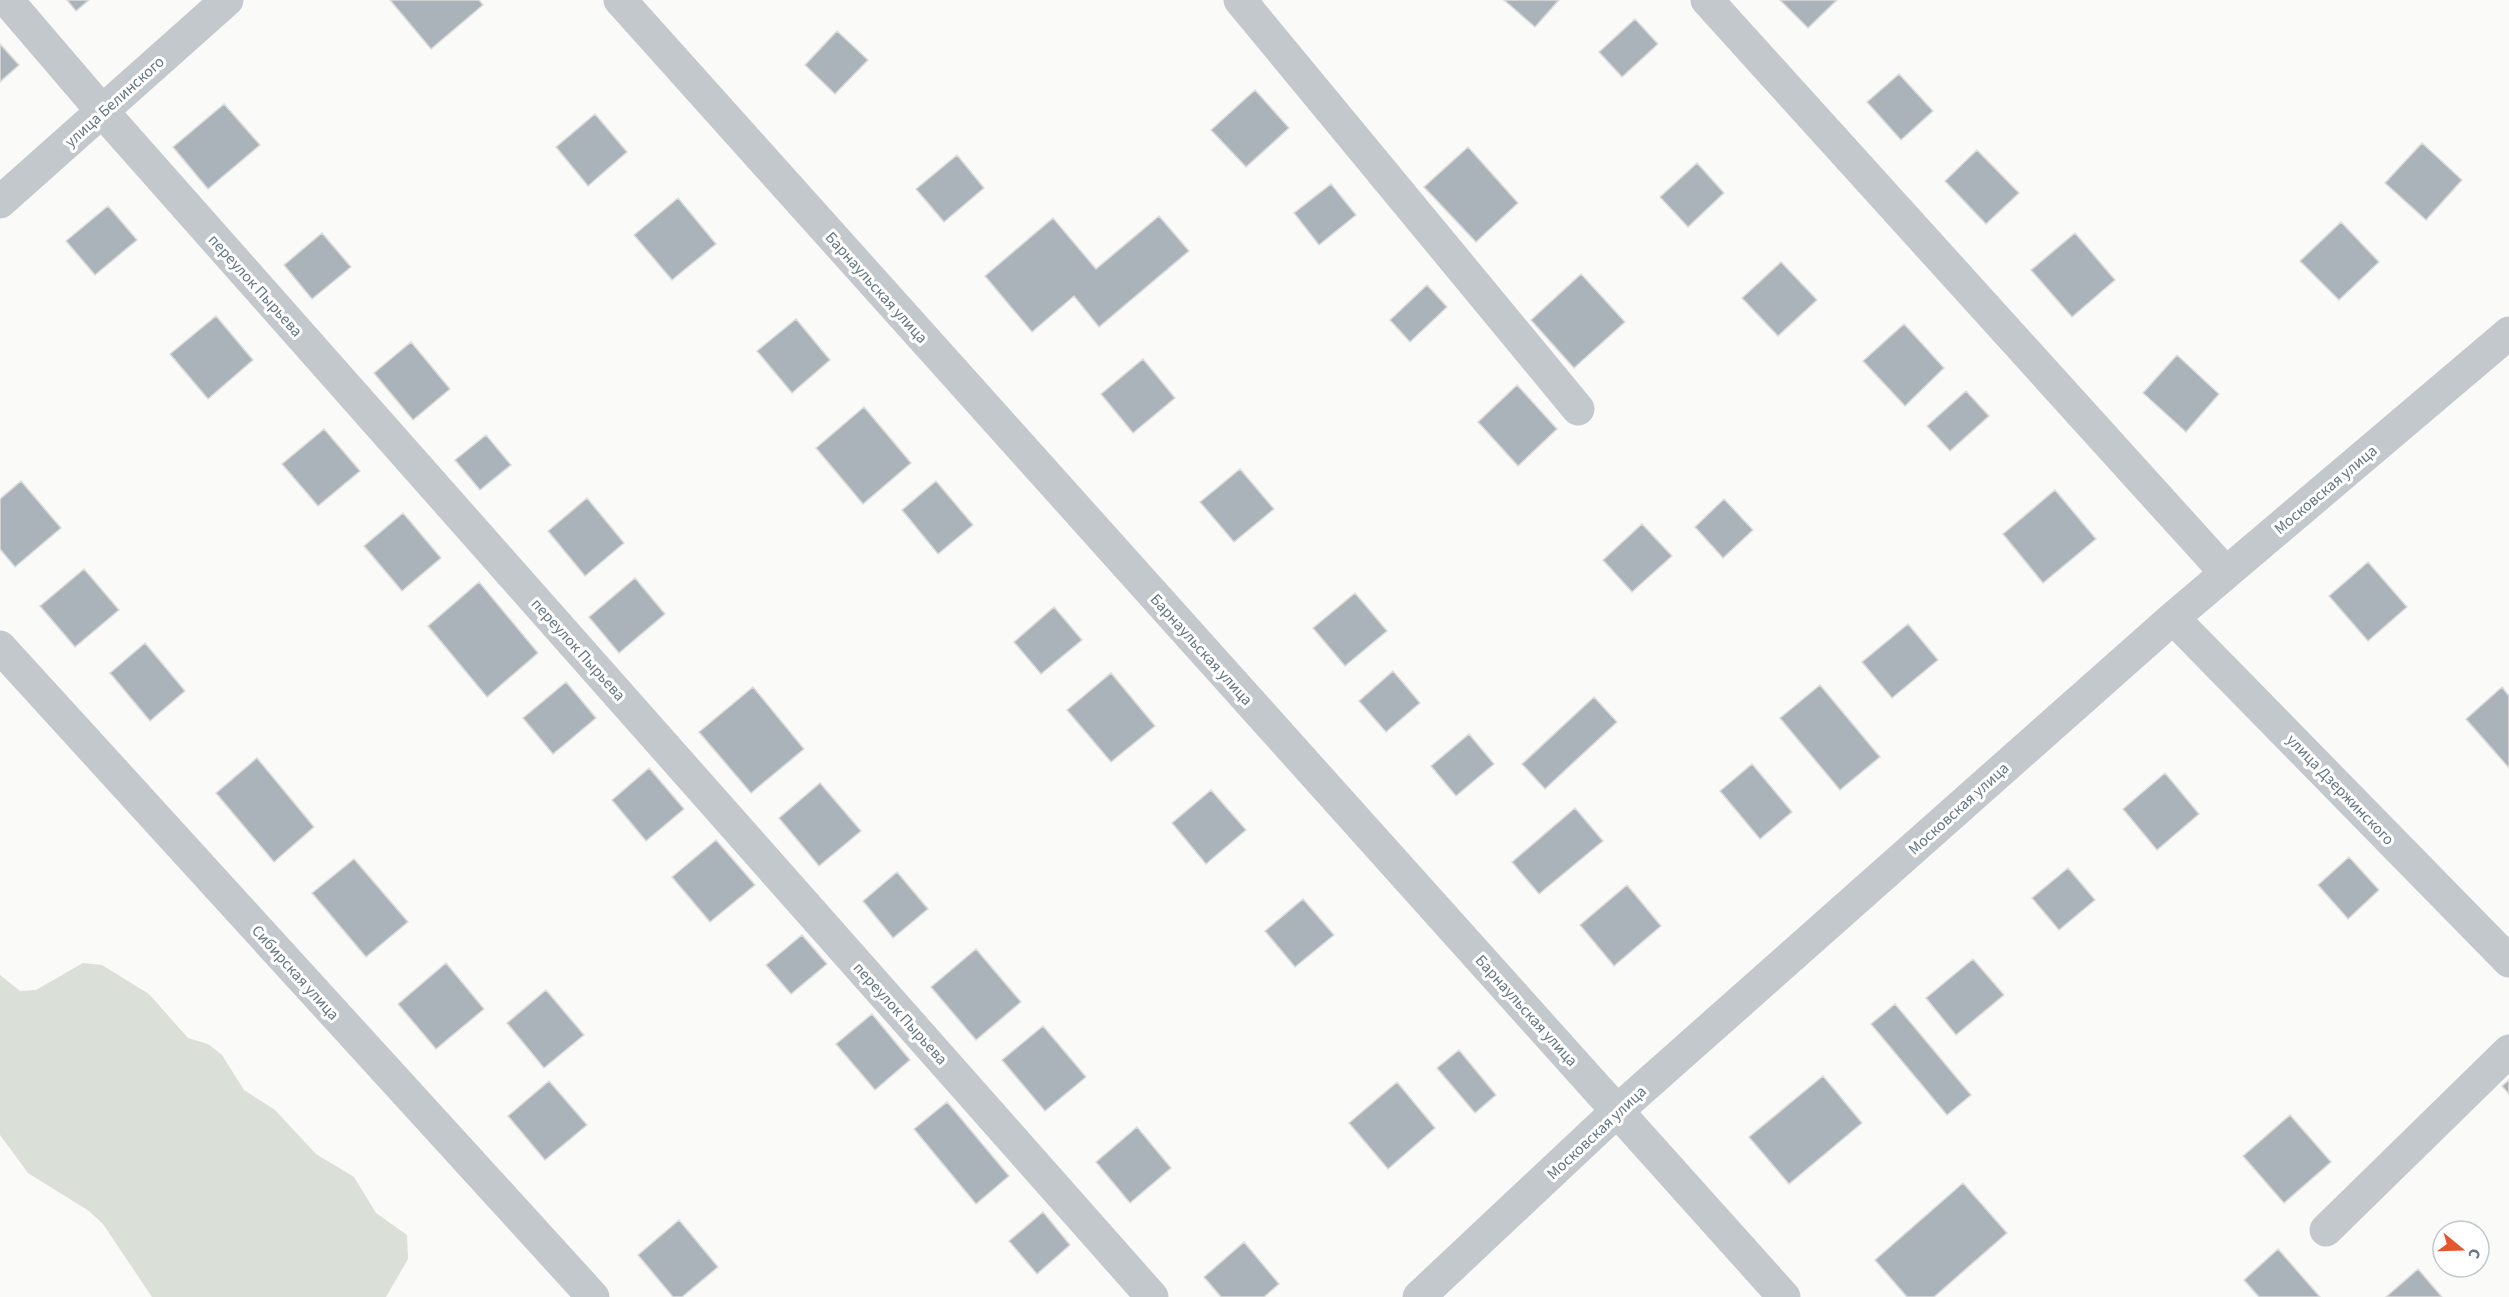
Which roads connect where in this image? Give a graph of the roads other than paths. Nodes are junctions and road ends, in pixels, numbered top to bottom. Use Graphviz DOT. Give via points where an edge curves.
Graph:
graph roads {
  1 [pos="7,0"];
  2 [pos="228,0"];
  3 [pos="620,0"];
  4 [pos="1240,0"];
  5 [pos="1707,0"];
  6 [pos="102,111"];
  7 [pos="0,202"];
  8 [pos="2509,333"];
  9 [pos="1578,408"];
  10 [pos="2226,573"];
  11 [pos="2174,618"];
  12 [pos="0,646"];
  13 [pos="2509,961"];
  14 [pos="2509,1051"];
  15 [pos="1617,1111"];
  16 [pos="2326,1230"];
  17 [pos="593,1297"];
  18 [pos="1152,1297"];
  19 [pos="1419,1297"];
  20 [pos="1784,1297"];
  1 -- 6 [label="street, переулок Пырьева"];
  2 -- 6 [label="street, улица Белинского"];
  3 -- 15 [label="street, Барнаульская улица"];
  4 -- 9 [label="street"];
  5 -- 10 [label="street"];
  6 -- 7 [label="street, улица Белинского"];
  6 -- 18 [label="street, переулок Пырьева"];
  8 -- 10 [label="street, Московская улица"];
  10 -- 11 [label="street, Московская улица"];
  11 -- 13 [label="street, улица Дзержинского"];
  11 -- 15 [label="street, Московская улица"];
  12 -- 17 [label="street, Сибирская улица"];
  14 -- 16 [label="street"];
  15 -- 19 [label="street, Московская улица"];
  15 -- 20 [label="street, Барнаульская улица"];
}
